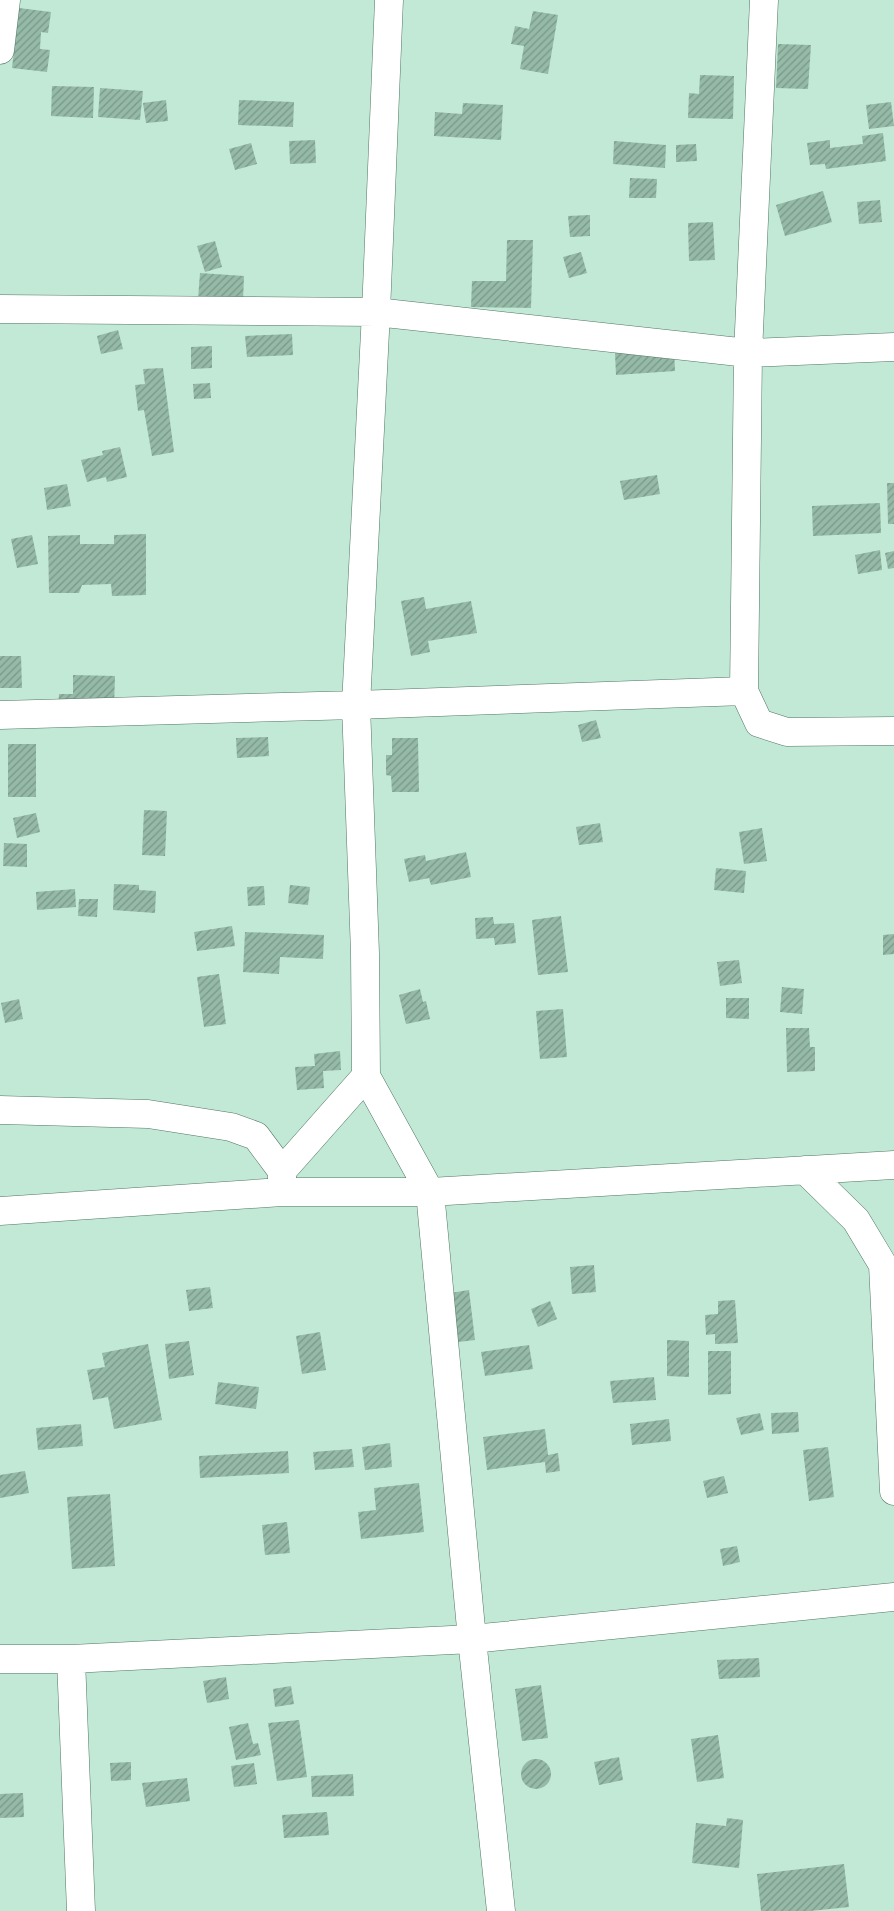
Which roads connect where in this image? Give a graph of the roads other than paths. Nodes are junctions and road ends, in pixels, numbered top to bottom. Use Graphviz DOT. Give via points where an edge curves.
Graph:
graph roads {
  1 [pos="6,0"];
  2 [pos="389,0"];
  3 [pos="764,0"];
  4 [pos="0,50"];
  5 [pos="0,310"];
  6 [pos="376,312"];
  7 [pos="894,347"];
  8 [pos="748,352"];
  9 [pos="744,690"];
  10 [pos="356,705"];
  11 [pos="0,715"];
  12 [pos="894,731"];
  13 [pos="366,1076"];
  14 [pos="0,1110"];
  15 [pos="894,1165"];
  16 [pos="805,1170"];
  17 [pos="282,1182"];
  18 [pos="430,1192"];
  19 [pos="0,1211"];
  20 [pos="889,1256"];
  21 [pos="894,1491"];
  22 [pos="894,1597"];
  23 [pos="472,1639"];
  24 [pos="0,1659"];
  25 [pos="71,1659"];
  26 [pos="81,1911"];
  27 [pos="501,1911"];
  1 -- 4 [label="street"];
  2 -- 6 [label="street"];
  3 -- 8 [label="street"];
  5 -- 6 [label="street"];
  6 -- 8 [label="street"];
  6 -- 10 [label="street"];
  7 -- 8 [label="street"];
  8 -- 9 [label="street"];
  9 -- 10 [label="street"];
  9 -- 12 [label="street" via="759,723 787,732"];
  10 -- 11 [label="street"];
  10 -- 13 [label="street"];
  13 -- 17 [label="street"];
  13 -- 18 [label="street"];
  14 -- 17 [label="street" via="148,1114 231,1127 256,1136"];
  15 -- 16 [label="street"];
  16 -- 18 [label="street"];
  16 -- 20 [label="street"];
  17 -- 18 [label="street"];
  17 -- 19 [label="street"];
  18 -- 23 [label="street"];
  20 -- 21 [label="street"];
  22 -- 23 [label="street"];
  23 -- 25 [label="street"];
  23 -- 27 [label="street"];
  24 -- 25 [label="street"];
  25 -- 26 [label="street"];
}
